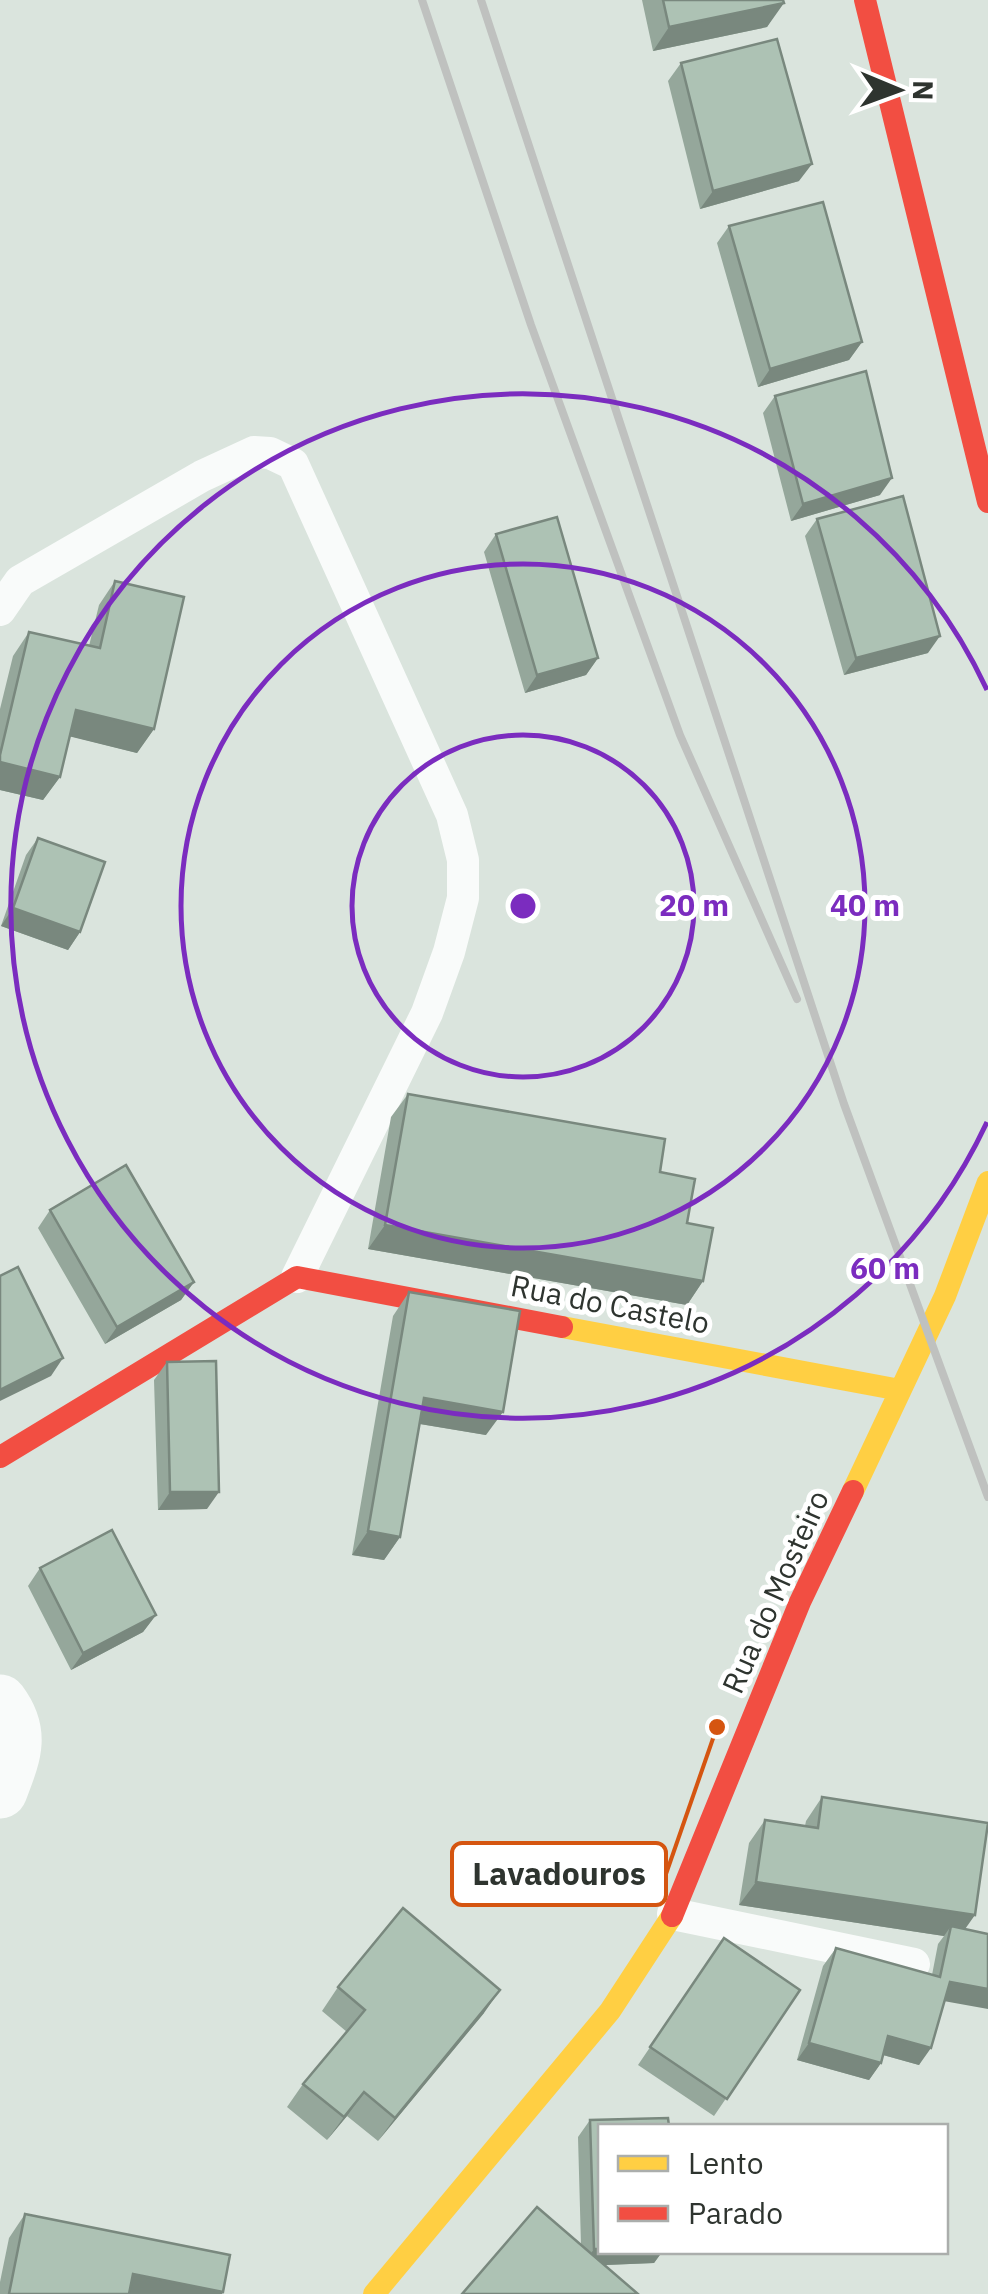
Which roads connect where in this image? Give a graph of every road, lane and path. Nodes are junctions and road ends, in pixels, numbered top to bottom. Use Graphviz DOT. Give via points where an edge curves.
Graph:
graph roads {
  1 [pos="865,0"];
  2 [pos="988,502"];
  3 [pos="0,610"];
  4 [pos="983,1212"];
  5 [pos="297,1277"];
  6 [pos="900,1390"];
  7 [pos="0,1456"];
  8 [pos="0,1702"];
  9 [pos="0,1791"];
  10 [pos="674,1914"];
  11 [pos="914,1964"];
  12 [pos="374,2294"];
  1 -- 2 [label="main road"];
  3 -- 5 [label="lane" via="20,581 53,560 202,476 254,452 270,452 293,464 400,697 452,814 463,860 462,898 427,1012"];
  4 -- 6 [label="main road, Rua do Mosteiro"];
  5 -- 6 [label="main road, Rua do Castelo"];
  5 -- 7 [label="main road"];
  6 -- 10 [label="main road, Rua do Mosteiro" via="800,1602"];
  8 -- 9 [label="street" via="12,1718 15,1750"];
  10 -- 11 [label="lane"];
  10 -- 12 [label="main road, Rua do Mosteiro" via="610,2010"];
}
